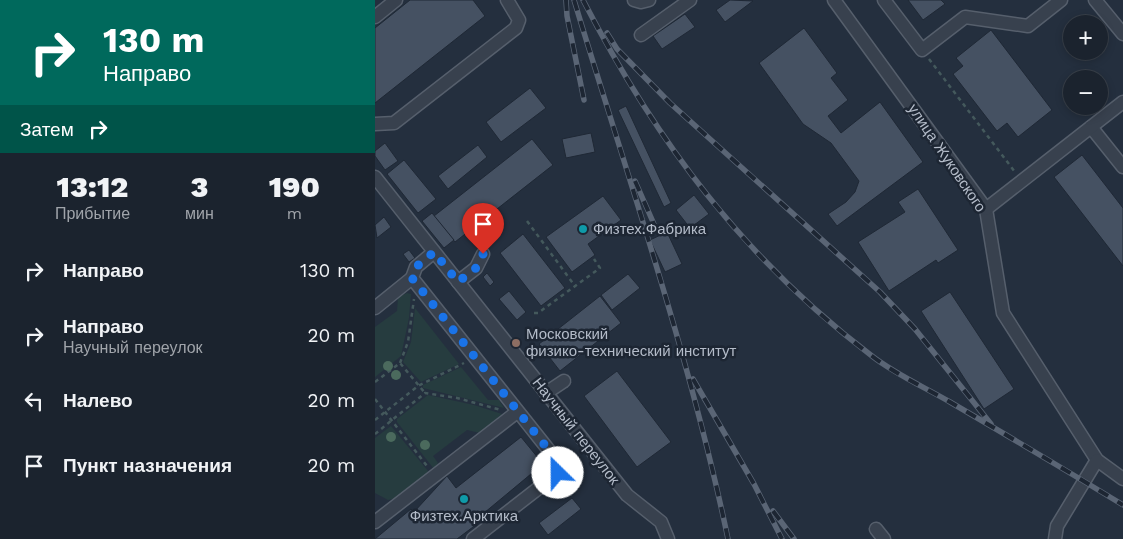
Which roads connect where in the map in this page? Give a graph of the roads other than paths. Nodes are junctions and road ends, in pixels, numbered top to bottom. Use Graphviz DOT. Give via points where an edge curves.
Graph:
graph roads {
  1 [pos="395,0"];
  2 [pos="507,0"];
  3 [pos="634,0"];
  4 [pos="649,0"];
  5 [pos="690,0"];
  6 [pos="834,0"];
  7 [pos="883,0"];
  8 [pos="1061,0"];
  9 [pos="1095,0"];
  10 [pos="375,16"];
  11 [pos="1123,34"];
  12 [pos="641,35"];
  13 [pos="1123,102"];
  14 [pos="375,124"];
  15 [pos="1091,127"];
  16 [pos="1123,167"];
  17 [pos="375,177"];
  18 [pos="386,191"];
  19 [pos="375,198"];
  20 [pos="986,209"];
  21 [pos="434,252"];
  22 [pos="483,254"];
  23 [pos="412,278"];
  24 [pos="458,282"];
  25 [pos="375,308"];
  26 [pos="564,381"];
  27 [pos="546,393"];
  28 [pos="513,415"];
  29 [pos="1097,460"];
  30 [pos="1123,479"];
  31 [pos="375,522"];
  32 [pos="876,529"];
  33 [pos="473,539"];
  34 [pos="668,539"];
  35 [pos="884,539"];
  36 [pos="1055,539"];
  1 -- 10 [label="street"];
  2 -- 14 [label="street" via="519,20 516,28 394,123"];
  3 -- 4 [label="street"];
  5 -- 12 [label="street"];
  6 -- 20 [label="street, улица Жуковского"];
  7 -- 8 [label="street" via="922,50 965,17 1028,26"];
  9 -- 11 [label="street"];
  13 -- 15 [label="street"];
  15 -- 16 [label="street"];
  15 -- 20 [label="street"];
  17 -- 18 [label="street, Научный переулок"];
  18 -- 19 [label="street"];
  18 -- 21 [label="street, Научный переулок"];
  20 -- 29 [label="street, улица Жуковского" via="1003,313"];
  21 -- 23 [label="street" via="416,267"];
  21 -- 24 [label="street, Научный переулок"];
  22 -- 24 [label="street" via="476,268"];
  23 -- 25 [label="street"];
  23 -- 28 [label="street" via="474,356"];
  24 -- 27 [label="street, Научный переулок"];
  26 -- 27 [label="street"];
  27 -- 34 [label="street, Научный переулок" via="627,495 661,522"];
  28 -- 31 [label="street"];
  28 -- 33 [label="street" via="559,463 558,473"];
  29 -- 30 [label="street, улица Жуковского"];
  29 -- 36 [label="street" via="1057,526"];
  32 -- 35 [label="street"];
}
